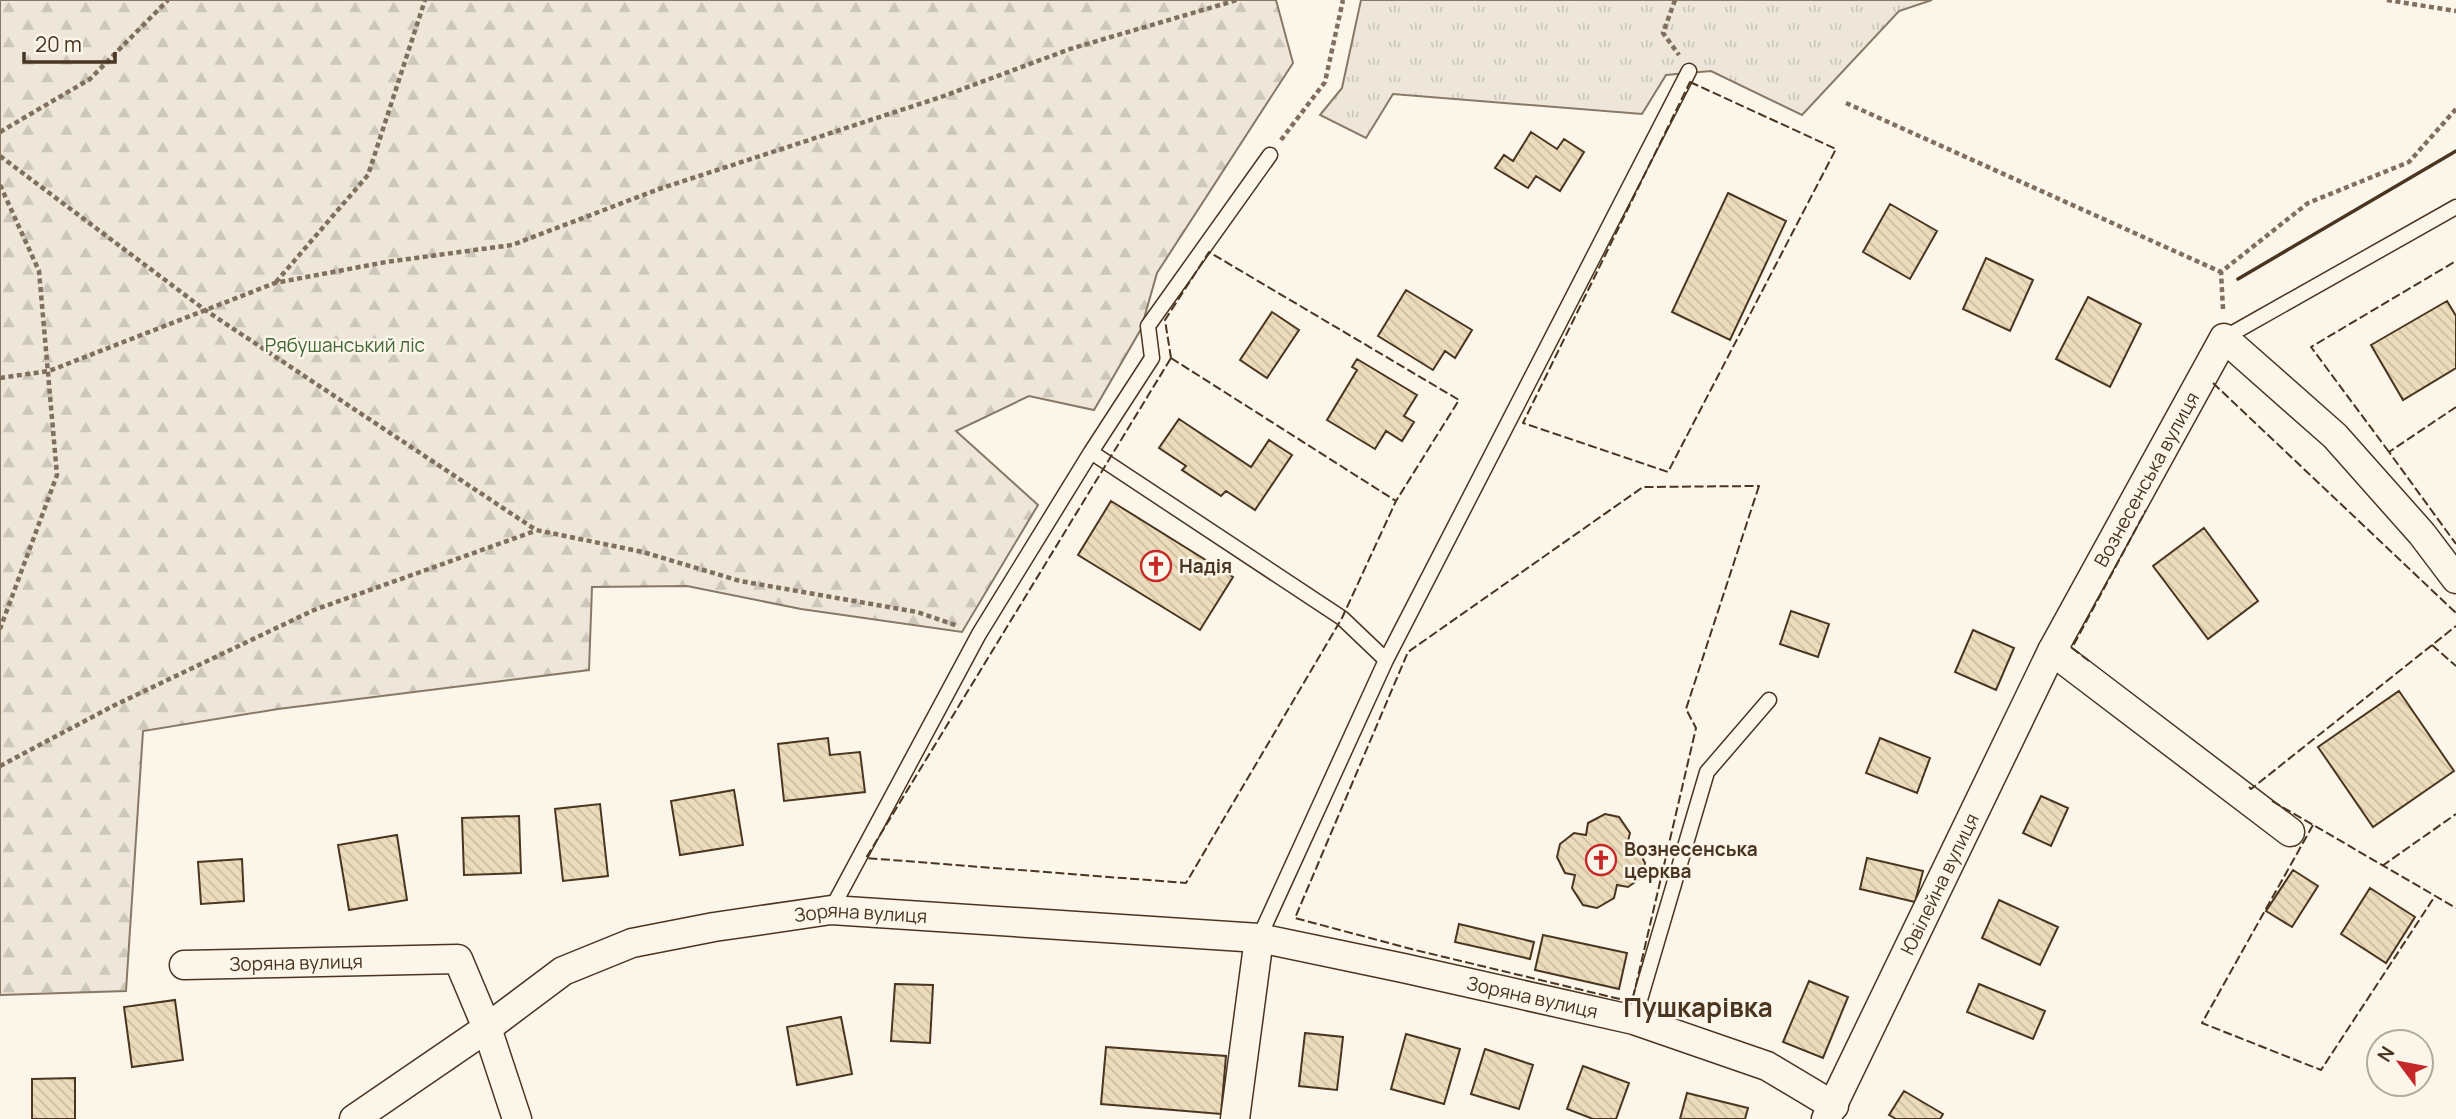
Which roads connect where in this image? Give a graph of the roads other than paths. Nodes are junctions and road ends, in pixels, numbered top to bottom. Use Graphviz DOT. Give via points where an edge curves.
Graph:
graph roads {
  1 [pos="1689,71"];
  2 [pos="1270,155"];
  3 [pos="2456,207"];
  4 [pos="2224,338"];
  5 [pos="1091,452"];
  6 [pos="2456,579"];
  7 [pos="2052,651"];
  8 [pos="1386,660"];
  9 [pos="1769,700"];
  10 [pos="2290,832"];
  11 [pos="831,910"];
  12 [pos="1259,938"];
  13 [pos="184,965"];
  14 [pos="1634,1020"];
  15 [pos="487,1028"];
  16 [pos="1830,1113"];
  17 [pos="354,1119"];
  18 [pos="517,1119"];
  19 [pos="1235,1119"];
  1 -- 8 [label="lane"];
  2 -- 5 [label="lane" via="1148,326 1152,358"];
  3 -- 4 [label="lane"];
  4 -- 6 [label="street" via="2335,436"];
  4 -- 7 [label="street, Вознесенська вулиця"];
  5 -- 8 [label="lane" via="1342,618"];
  5 -- 11 [label="lane" via="979,634"];
  7 -- 10 [label="street"];
  7 -- 16 [label="street, Ювілейна вулиця"];
  8 -- 12 [label="lane"];
  9 -- 14 [label="lane" via="1707,772"];
  11 -- 12 [label="street, Зоряна вулиця"];
  11 -- 15 [label="street, Зоряна вулиця" via="632,943 563,971"];
  12 -- 14 [label="street, Зоряна вулиця"];
  12 -- 19 [label="street"];
  13 -- 15 [label="street, Зоряна вулиця" via="458,959"];
  14 -- 16 [label="street, Зоряна вулиця" via="1767,1066"];
  15 -- 17 [label="street, Зоряна вулиця"];
  15 -- 18 [label="street"];
}
